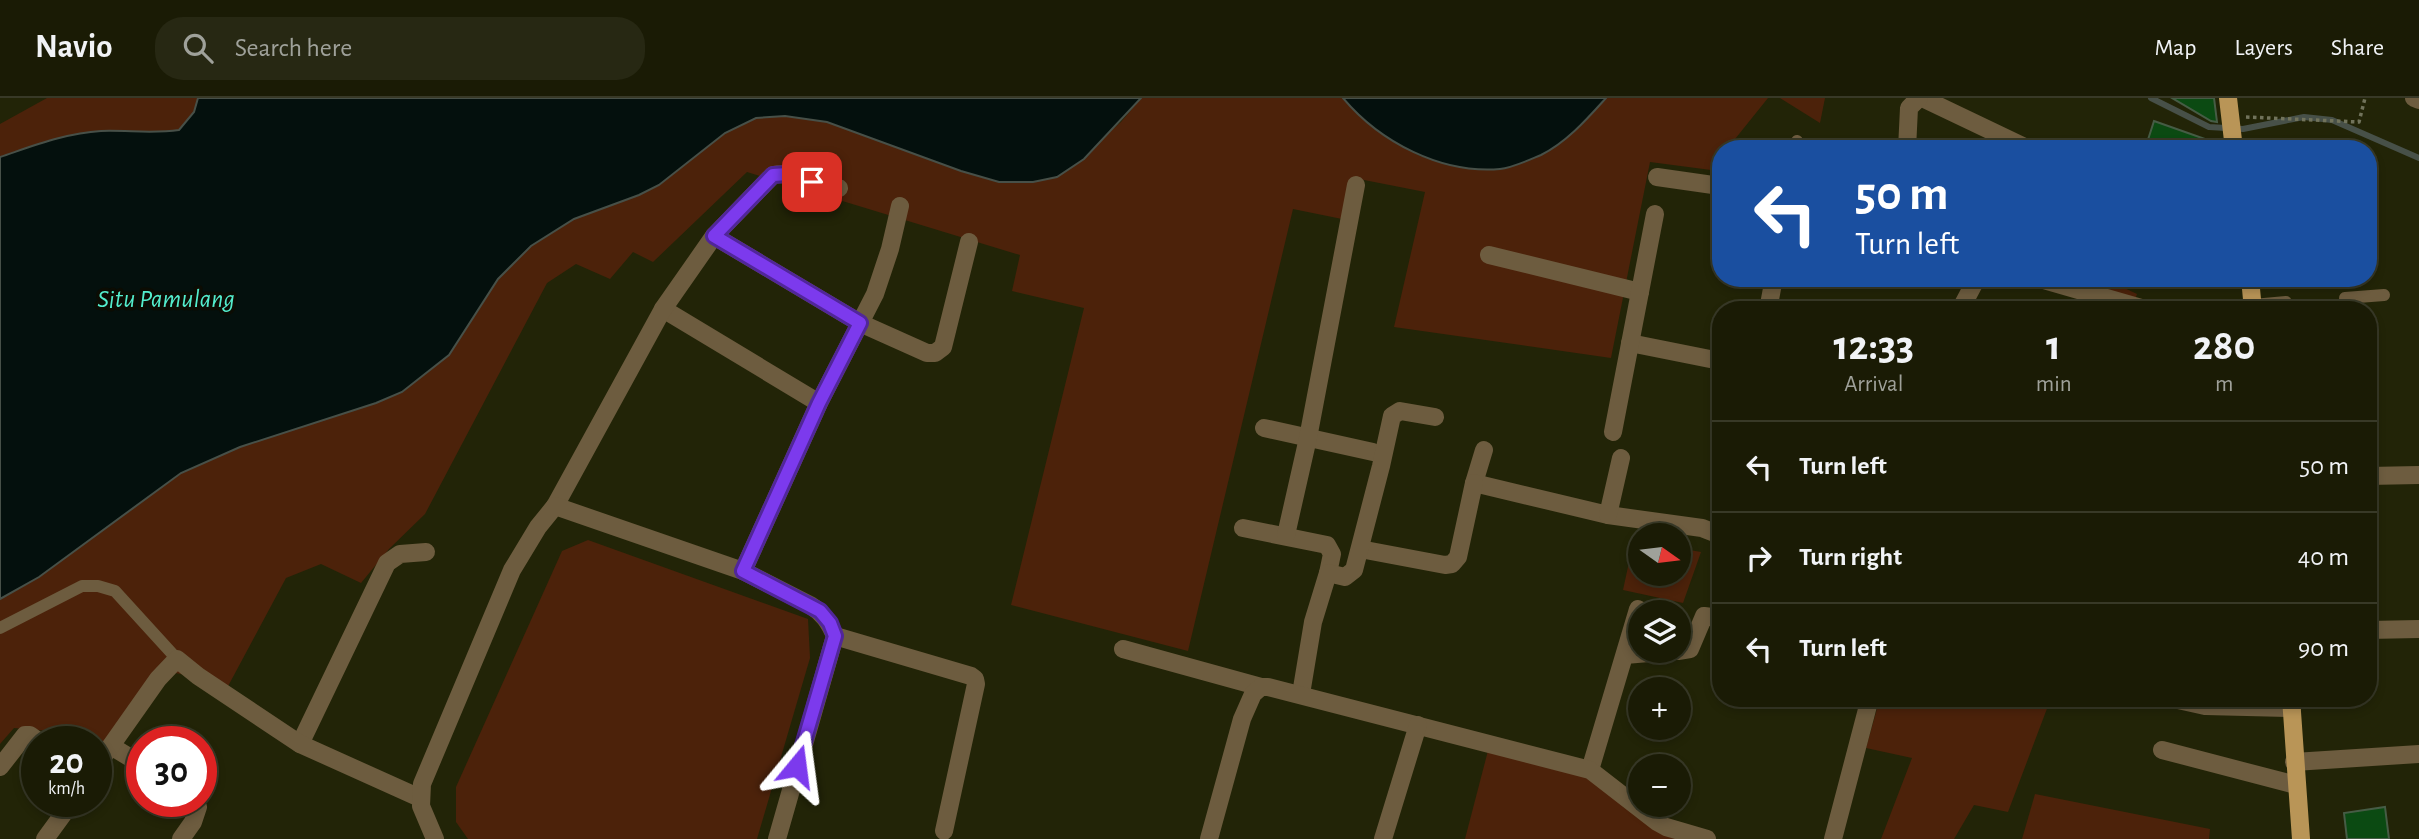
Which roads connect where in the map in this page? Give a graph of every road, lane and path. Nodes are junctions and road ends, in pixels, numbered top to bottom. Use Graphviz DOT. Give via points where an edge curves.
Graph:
graph roads {
  1 [pos="1920,98"];
  2 [pos="2365,98"];
  3 [pos="2413,98"];
  4 [pos="2419,100"];
  5 [pos="2231,109"];
  6 [pos="1907,140"];
  7 [pos="2010,140"];
  8 [pos="2233,140"];
  9 [pos="1657,177"];
  10 [pos="1356,185"];
  11 [pos="1712,185"];
  12 [pos="839,188"];
  13 [pos="901,206"];
  14 [pos="1655,214"];
  15 [pos="714,236"];
  16 [pos="969,242"];
  17 [pos="1489,255"];
  18 [pos="2068,287"];
  19 [pos="1640,292"];
  20 [pos="2384,295"];
  21 [pos="2345,298"];
  22 [pos="2117,301"];
  23 [pos="663,309"];
  24 [pos="860,323"];
  25 [pos="1630,343"];
  26 [pos="1712,359"];
  27 [pos="819,403"];
  28 [pos="1435,417"];
  29 [pos="1264,428"];
  30 [pos="1613,432"];
  31 [pos="1308,438"];
  32 [pos="1484,450"];
  33 [pos="1373,452"];
  34 [pos="1621,458"];
  35 [pos="2419,475"];
  36 [pos="2377,476"];
  37 [pos="1474,483"];
  38 [pos="555,506"];
  39 [pos="1608,515"];
  40 [pos="1243,528"];
  41 [pos="1712,532"];
  42 [pos="1286,536"];
  43 [pos="1360,549"];
  44 [pos="426,552"];
  45 [pos="743,571"];
  46 [pos="1328,572"];
  47 [pos="1712,617"];
  48 [pos="0,628"];
  49 [pos="2419,629"];
  50 [pos="2377,630"];
  51 [pos="835,636"];
  52 [pos="1628,644"];
  53 [pos="1691,647"];
  54 [pos="1123,649"];
  55 [pos="1625,655"];
  56 [pos="1628,655"];
  57 [pos="177,659"];
  58 [pos="1261,687"];
  59 [pos="1301,694"];
  60 [pos="1868,707"];
  61 [pos="2292,707"];
  62 [pos="1418,725"];
  63 [pos="21,740"];
  64 [pos="300,744"];
  65 [pos="112,745"];
  66 [pos="2162,750"];
  67 [pos="2419,754"];
  68 [pos="2294,762"];
  69 [pos="0,767"];
  70 [pos="1590,770"];
  71 [pos="2296,785"];
  72 [pos="420,798"];
  73 [pos="61,817"];
  74 [pos="195,817"];
  75 [pos="944,831"];
  76 [pos="431,837"];
  77 [pos="45,839"];
  78 [pos="181,839"];
  79 [pos="776,839"];
  80 [pos="1209,839"];
  81 [pos="1383,839"];
  82 [pos="1707,839"];
  83 [pos="1833,839"];
  84 [pos="2301,839"];
  1 -- 6 [label="street" via="1909,108"];
  1 -- 7 [label="street"];
  2 -- 5 [label="path" via="2359,122"];
  3 -- 4 [label="street"];
  5 -- 8 [label="main road"];
  9 -- 11 [label="street"];
  10 -- 31 [label="street"];
  12 -- 15 [label="street" via="788,174 773,175"];
  13 -- 24 [label="street" via="882,271"];
  14 -- 19 [label="street"];
  15 -- 23 [label="street"];
  15 -- 24 [label="street"];
  16 -- 24 [label="street" via="940,350 927,352"];
  17 -- 19 [label="street"];
  18 -- 22 [label="street"];
  19 -- 25 [label="street"];
  20 -- 21 [label="lane"];
  23 -- 27 [label="street"];
  23 -- 38 [label="street"];
  24 -- 27 [label="street"];
  25 -- 26 [label="street"];
  25 -- 30 [label="street"];
  27 -- 45 [label="street"];
  28 -- 43 [label="street" via="1400,411 1392,416"];
  29 -- 31 [label="street"];
  31 -- 33 [label="street"];
  31 -- 42 [label="street"];
  32 -- 37 [label="street"];
  34 -- 39 [label="street"];
  35 -- 36 [label="street"];
  37 -- 39 [label="street"];
  37 -- 43 [label="street" via="1458,557 1452,564"];
  38 -- 45 [label="street"];
  38 -- 72 [label="street" via="512,570 422,783"];
  39 -- 41 [label="street"];
  40 -- 42 [label="street"];
  42 -- 46 [label="street" via="1327,545 1332,554"];
  43 -- 46 [label="street" via="1350,575"];
  44 -- 64 [label="street" via="400,554 387,563"];
  45 -- 51 [label="street" via="820,611"];
  46 -- 59 [label="street" via="1313,622"];
  47 -- 53 [label="street" via="1704,616"];
  48 -- 57 [label="lane" via="82,586 98,586 115,591"];
  49 -- 50 [label="street"];
  51 -- 75 [label="street" via="975,679"];
  51 -- 79 [label="street"];
  52 -- 55 [label="street"];
  54 -- 58 [label="street"];
  55 -- 56 [label="street"];
  55 -- 70 [label="street"];
  57 -- 64 [label="street"];
  57 -- 65 [label="street"];
  58 -- 59 [label="street"];
  58 -- 80 [label="street" via="1242,719"];
  59 -- 62 [label="street"];
  60 -- 83 [label="street"];
  61 -- 68 [label="main road"];
  62 -- 70 [label="street"];
  62 -- 81 [label="street"];
  63 -- 69 [label="street"];
  64 -- 72 [label="street"];
  66 -- 71 [label="street"];
  67 -- 68 [label="street"];
  68 -- 71 [label="main road"];
  70 -- 82 [label="street" via="1657,822"];
  71 -- 84 [label="main road"];
  72 -- 76 [label="street"];
  73 -- 77 [label="street"];
  74 -- 78 [label="street"];
}
